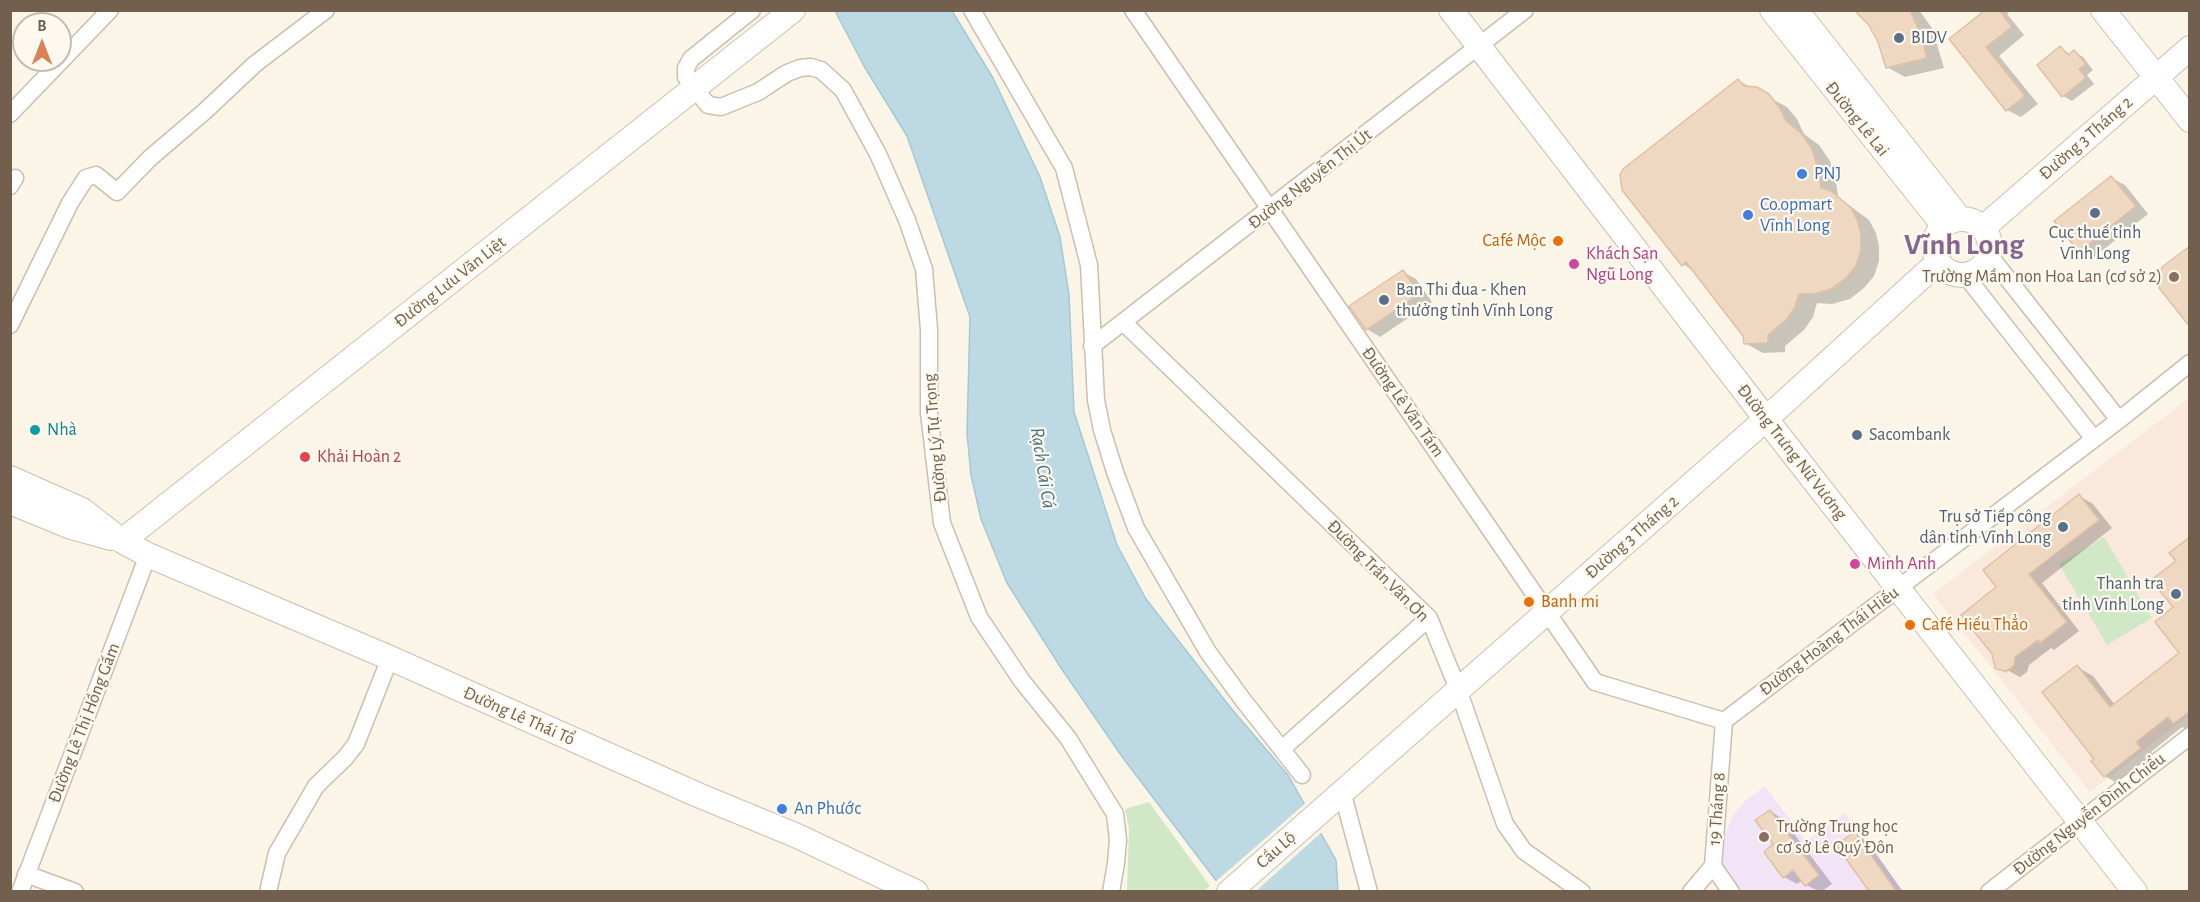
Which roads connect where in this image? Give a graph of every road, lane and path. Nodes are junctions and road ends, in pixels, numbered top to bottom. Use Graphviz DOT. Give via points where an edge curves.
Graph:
graph roads {
  1 [pos="110,10"];
  2 [pos="326,10"];
  3 [pos="752,10"];
  4 [pos="1133,10"];
  5 [pos="1451,10"];
  6 [pos="1526,10"];
  7 [pos="1772,10"];
  8 [pos="1796,10"];
  9 [pos="2103,10"];
  10 [pos="972,11"];
  11 [pos="785,17"];
  12 [pos="1479,47"];
  13 [pos="2190,48"];
  14 [pos="2156,78"];
  15 [pos="695,89"];
  16 [pos="10,114"];
  17 [pos="2190,120"];
  18 [pos="1270,210"];
  19 [pos="1952,223"];
  20 [pos="1983,228"];
  21 [pos="1989,255"];
  22 [pos="1938,262"];
  23 [pos="1965,274"];
  24 [pos="1124,322"];
  25 [pos="10,325"];
  26 [pos="1092,346"];
  27 [pos="2190,363"];
  28 [pos="1766,419"];
  29 [pos="2119,420"];
  30 [pos="2094,439"];
  31 [pos="10,478"];
  32 [pos="10,502"];
  33 [pos="122,541"];
  34 [pos="148,555"];
  35 [pos="1898,588"];
  36 [pos="1547,611"];
  37 [pos="1429,618"];
  38 [pos="390,658"];
  39 [pos="1458,689"];
  40 [pos="1724,721"];
  41 [pos="2190,736"];
  42 [pos="1282,749"];
  43 [pos="1302,775"];
  44 [pos="1342,791"];
  45 [pos="1322,809"];
  46 [pos="2080,821"];
  47 [pos="1713,866"];
  48 [pos="27,874"];
  49 [pos="20,891"];
  50 [pos="75,891"];
  51 [pos="268,891"];
  52 [pos="916,891"];
  53 [pos="1111,891"];
  54 [pos="1229,891"];
  55 [pos="1369,891"];
  56 [pos="1582,891"];
  57 [pos="1691,891"];
  58 [pos="1731,891"];
  59 [pos="1989,891"];
  60 [pos="2135,891"];
  1 -- 16 [label="street"];
  2 -- 25 [label="street" via="255,64 117,192 96,175 86,178"];
  3 -- 15 [label="street" via="691,59 686,77"];
  4 -- 18 [label="street, Đường Lê Văn Tám"];
  5 -- 12 [label="main road, Đường Trưng Nữ Vương"];
  6 -- 12 [label="street, Đường Nguyễn Thị Út"];
  7 -- 19 [label="main road, Đường Lê Lai"];
  8 -- 19 [label="main road, Đường Lê Lai"];
  9 -- 14 [label="main road"];
  10 -- 26 [label="street" via="1064,168 1089,266"];
  11 -- 15 [label="main road, Đường Lưu Văn Liệt"];
  12 -- 18 [label="street, Đường Nguyễn Thị Út"];
  12 -- 28 [label="main road, Đường Trưng Nữ Vương"];
  13 -- 14 [label="main road, Đường 3 Tháng 2"];
  14 -- 17 [label="main road"];
  14 -- 20 [label="main road, Đường 3 Tháng 2"];
  15 -- 33 [label="main road, Đường Lưu Văn Liệt"];
  15 -- 53 [label="street, Đường Lý Tự Trọng" via="708,105 721,107 800,68 821,70 843,90 878,154 924,269 929,413 942,523 979,617 1022,681 1068,738 1114,814 1118,840"];
  18 -- 24 [label="street, Đường Nguyễn Thị Út"];
  18 -- 36 [label="street, Đường Lê Văn Tám"];
  19 -- 20 [label="main road" via="1975,222"];
  19 -- 22 [label="main road" via="1936,236 1934,254"];
  20 -- 21 [label="main road" via="1990,245"];
  21 -- 23 [label="main road" via="1978,270"];
  21 -- 29 [label="street"];
  22 -- 23 [label="main road" via="1952,273"];
  22 -- 28 [label="main road, Đường 3 Tháng 2"];
  23 -- 30 [label="street"];
  24 -- 26 [label="street, Đường Nguyễn Thị Út"];
  24 -- 37 [label="street, Đường Trần Văn Ơn"];
  26 -- 42 [label="street" via="1102,430 1136,528 1208,652"];
  27 -- 29 [label="street, Đường Hoàng Thái Hiếu"];
  28 -- 35 [label="main road, Đường Trưng Nữ Vương"];
  28 -- 36 [label="main road, Đường 3 Tháng 2"];
  29 -- 30 [label="street, Đường Hoàng Thái Hiếu"];
  30 -- 35 [label="street, Đường Hoàng Thái Hiếu"];
  31 -- 33 [label="main road, Đường Lê Thái Tổ" via="82,510"];
  32 -- 33 [label="main road, Đường Lê Thái Tổ" via="71,527"];
  33 -- 34 [label="main road, Đường Lê Thái Tổ"];
  34 -- 38 [label="main road, Đường Lê Thái Tổ"];
  34 -- 48 [label="street, Đường Lê Thị Hồng Gấm"];
  35 -- 40 [label="street, Đường Hoàng Thái Hiếu"];
  35 -- 46 [label="main road, Đường Trưng Nữ Vương"];
  36 -- 39 [label="main road, Đường 3 Tháng 2"];
  36 -- 40 [label="street, Đường Lê Văn Tám" via="1595,682"];
  37 -- 39 [label="street, Đường Trần Văn Ơn"];
  37 -- 42 [label="street"];
  38 -- 51 [label="street" via="356,744 316,786 277,853"];
  38 -- 52 [label="main road, Đường Lê Thái Tổ"];
  39 -- 44 [label="main road, Đường 3 Tháng 2"];
  39 -- 56 [label="street, Đường Trần Văn Ơn" via="1505,824 1524,851"];
  40 -- 47 [label="street, 19 Tháng 8"];
  41 -- 46 [label="street, Đường Nguyễn Đình Chiểu"];
  42 -- 43 [label="street"];
  44 -- 45 [label="main road, Đường 3 Tháng 2"];
  44 -- 55 [label="street"];
  45 -- 54 [label="main road, Cầu Lộ"];
  46 -- 59 [label="street, Đường Nguyễn Đình Chiểu"];
  46 -- 60 [label="main road, Đường Trưng Nữ Vương"];
  47 -- 57 [label="street"];
  47 -- 58 [label="street, 19 Tháng 8"];
  48 -- 49 [label="street, Đường Lê Thị Hồng Gấm"];
  48 -- 50 [label="street"];
}
